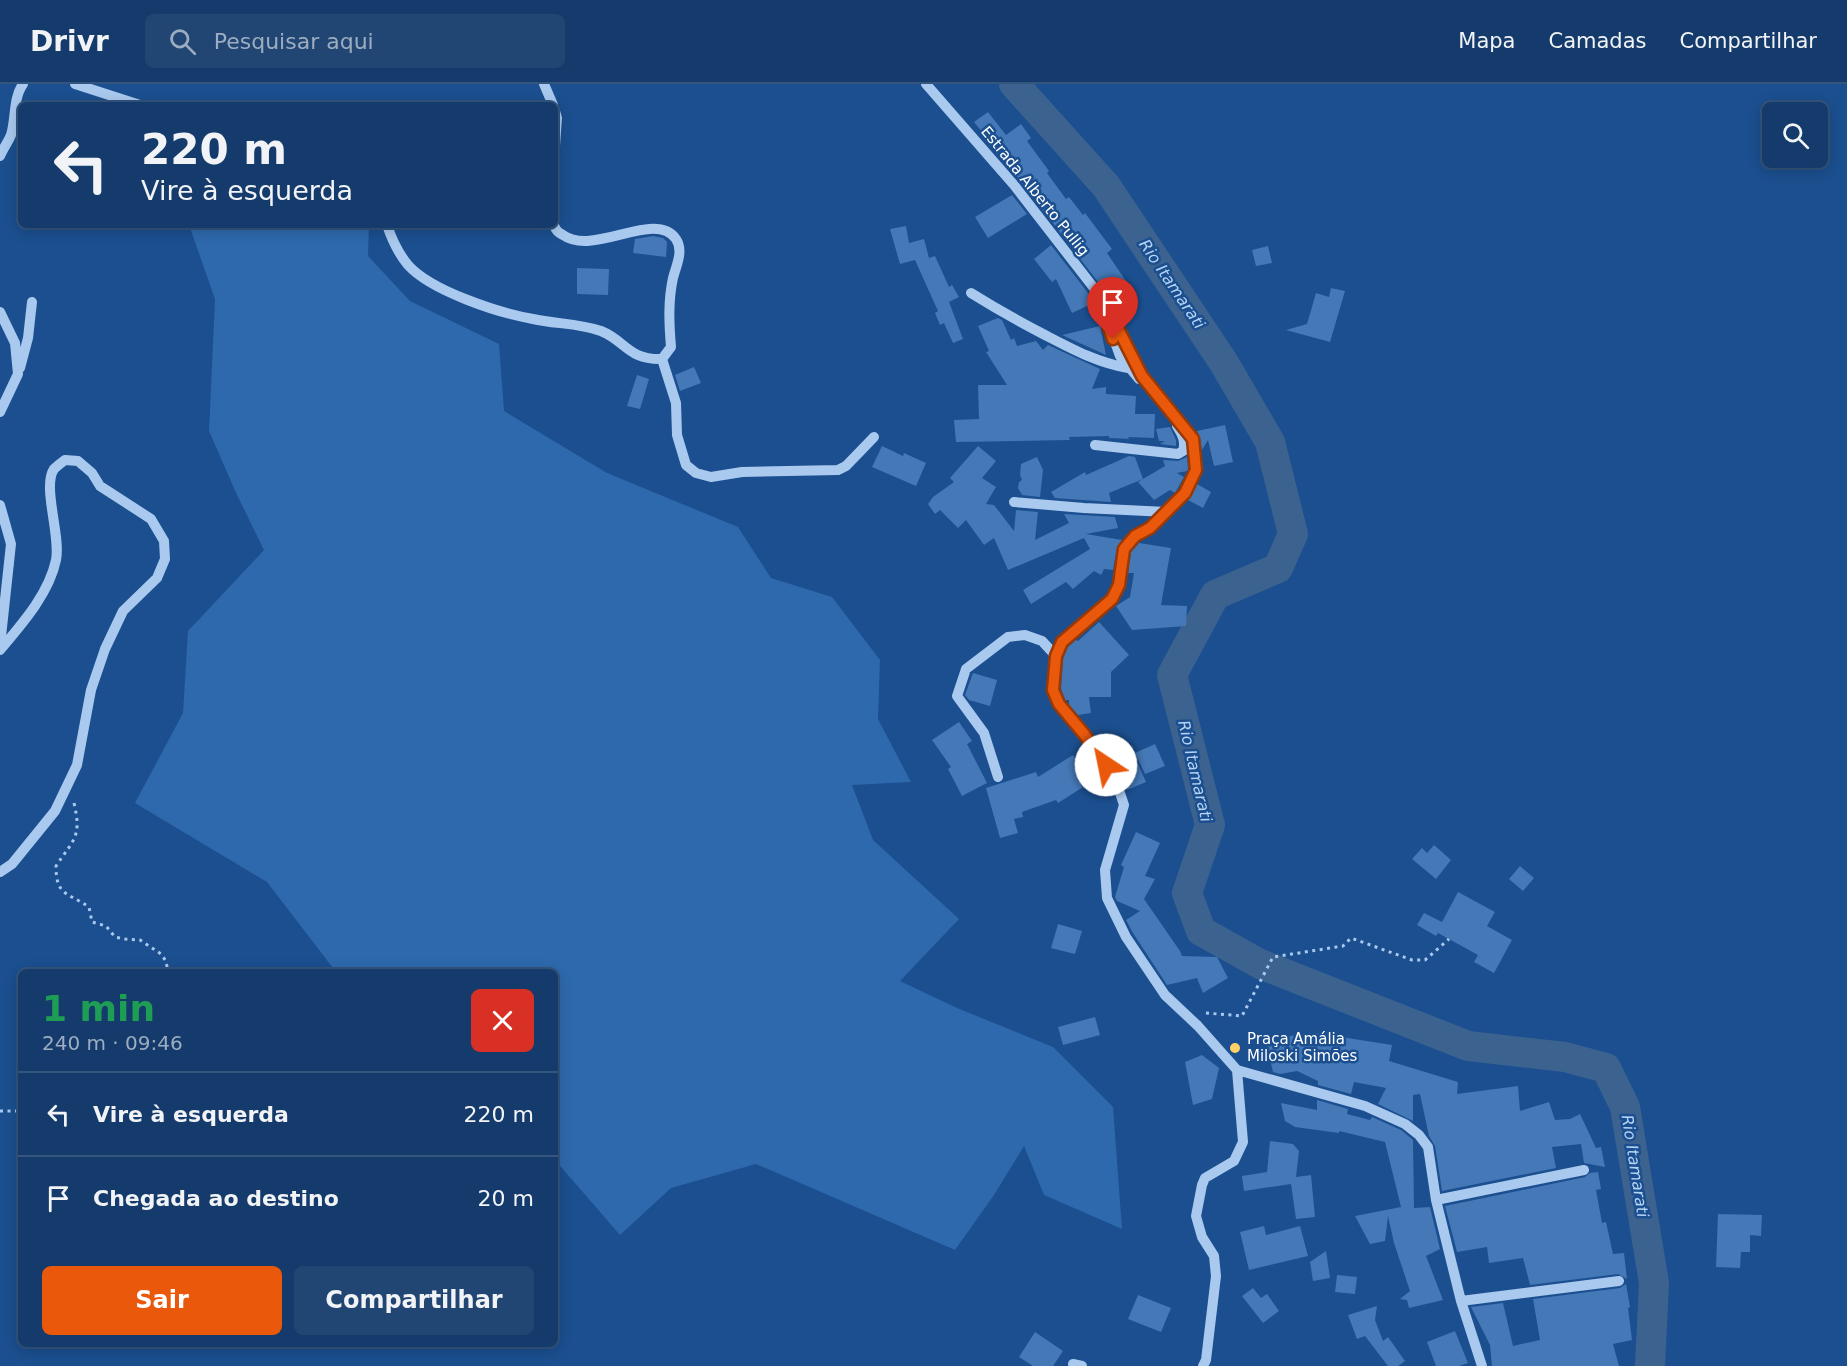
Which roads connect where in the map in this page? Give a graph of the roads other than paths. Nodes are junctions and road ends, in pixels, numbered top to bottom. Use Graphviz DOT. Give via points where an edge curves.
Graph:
graph roads {
  1 [pos="23,84"];
  2 [pos="75,84"];
  3 [pos="544,84"];
  4 [pos="926,84"];
  5 [pos="131,102"];
  6 [pos="552,102"];
  7 [pos="0,156"];
  8 [pos="388,228"];
  9 [pos="555,228"];
  10 [pos="971,293"];
  11 [pos="1104,301"];
  12 [pos="32,302"];
  13 [pos="0,312"];
  14 [pos="662,359"];
  15 [pos="1128,368"];
  16 [pos="18,374"];
  17 [pos="0,412"];
  18 [pos="874,437"];
  19 [pos="1095,445"];
  20 [pos="1014,502"];
  21 [pos="0,505"];
  22 [pos="1167,512"];
  23 [pos="0,648"];
  24 [pos="1056,656"];
  25 [pos="998,777"];
  26 [pos="0,872"];
  27 [pos="1237,1070"];
  28 [pos="1584,1170"];
  29 [pos="1436,1200"];
  30 [pos="1619,1281"];
  31 [pos="1461,1301"];
  32 [pos="1203,1366"];
  33 [pos="1482,1366"];
  1 -- 7 [label="street" via="11,134"];
  2 -- 5 [label="street"];
  3 -- 6 [label="street"];
  4 -- 11 [label="street, Estrada Alberto Pullig" via="1014,185"];
  8 -- 14 [label="street" via="409,266 439,287 484,307 602,332 636,355"];
  9 -- 14 [label="street" via="568,239 582,243 647,229 666,231 676,239 680,254 668,304 671,347"];
  10 -- 15 [label="street" via="1086,357"];
  11 -- 15 [label="street" via="1105,317"];
  11 -- 22 [label="street, Estrada Alberto Pullig" via="1142,376 1193,439 1196,470 1185,493"];
  12 -- 16 [label="street"];
  13 -- 16 [label="street" via="15,343"];
  14 -- 18 [label="street" via="676,404 677,435 686,465 696,473 711,477 742,472 838,470"];
  15 -- 19 [label="street" via="1183,435 1183,451 1165,454"];
  16 -- 17 [label="street"];
  20 -- 22 [label="street"];
  21 -- 23 [label="street" via="11,543"];
  22 -- 24 [label="street, Estrada Alberto Pullig" via="1124,549 1119,585 1112,599 1062,642"];
  23 -- 26 [label="street" via="30,614 56,560 49,484 53,470 65,460 78,461 100,486 151,519 164,541 165,559 157,578 123,611 105,649 91,690 77,765 55,811 12,864"];
  24 -- 25 [label="street" via="1042,640 1025,634 1008,637 966,669 957,696 984,733"];
  24 -- 27 [label="street" via="1053,690 1059,704 1116,781 1124,805 1104,870 1107,898 1125,937 1165,995"];
  27 -- 29 [label="street" via="1365,1106 1405,1124 1428,1147"];
  27 -- 32 [label="street" via="1243,1142 1234,1161 1205,1178 1196,1216 1202,1237 1214,1256 1216,1276"];
  28 -- 29 [label="street"];
  29 -- 31 [label="street"];
  30 -- 31 [label="street"];
  31 -- 33 [label="street"];
}
